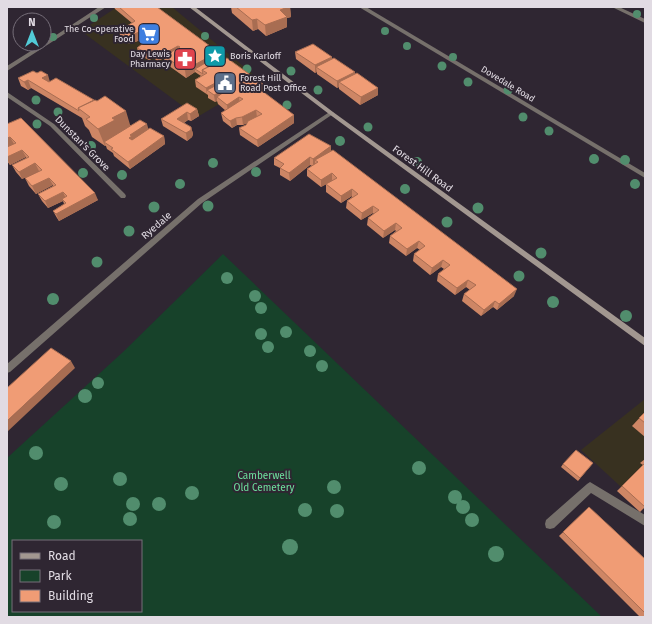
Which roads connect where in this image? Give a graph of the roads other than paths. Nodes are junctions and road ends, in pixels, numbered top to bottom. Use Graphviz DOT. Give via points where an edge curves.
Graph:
graph roads {
  1 [pos="103,7"];
  2 [pos="192,7"];
  3 [pos="362,7"];
  4 [pos="615,7"];
  5 [pos="645,21"];
  6 [pos="7,69"];
  7 [pos="7,94"];
  8 [pos="331,113"];
  9 [pos="645,176"];
  10 [pos="122,196"];
  11 [pos="645,343"];
  12 [pos="7,369"];
  13 [pos="645,521"];
  14 [pos="550,524"];
  1 -- 6 [label="street"];
  2 -- 8 [label="main road, Forest Hill Road"];
  3 -- 9 [label="street, Dovedale Road"];
  4 -- 5 [label="street"];
  7 -- 10 [label="street, Dunstan's Grove" via="52,125"];
  8 -- 11 [label="main road, Forest Hill Road"];
  8 -- 12 [label="street, Ryedale" via="200,201"];
  13 -- 14 [label="street" via="590,487"];
}
